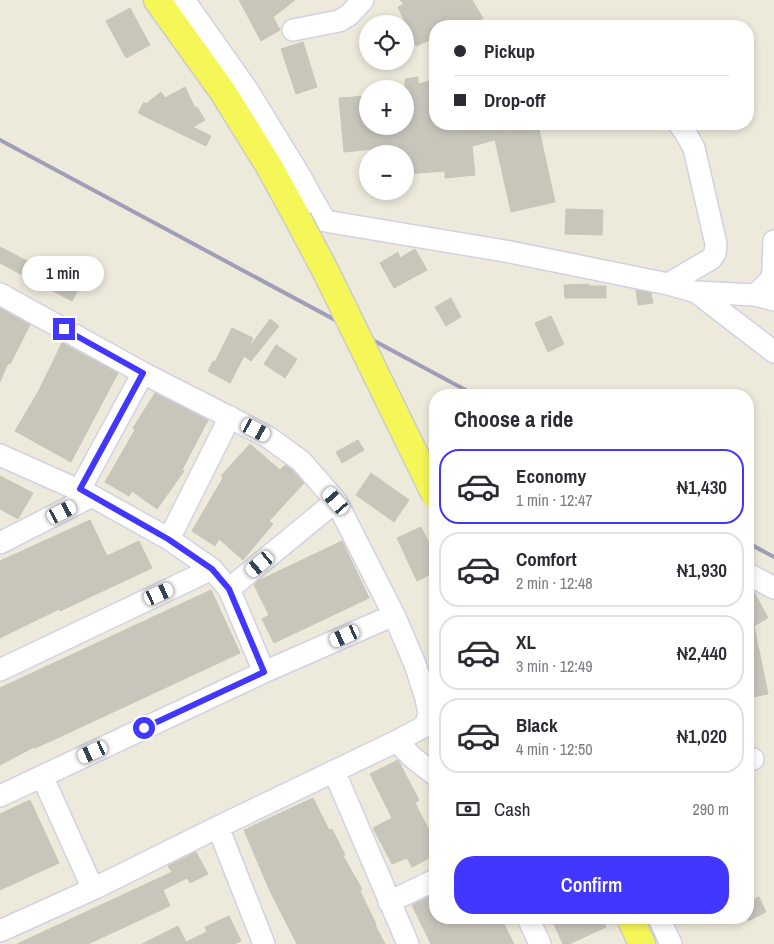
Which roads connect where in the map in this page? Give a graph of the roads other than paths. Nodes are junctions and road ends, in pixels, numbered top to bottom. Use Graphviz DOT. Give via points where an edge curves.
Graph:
graph roads {
  1 [pos="157,0"];
  2 [pos="184,0"];
  3 [pos="364,0"];
  4 [pos="292,30"];
  5 [pos="684,130"];
  6 [pos="774,241"];
  7 [pos="668,284"];
  8 [pos="696,292"];
  9 [pos="0,294"];
  10 [pos="764,298"];
  11 [pos="774,352"];
  12 [pos="143,373"];
  13 [pos="230,417"];
  14 [pos="0,455"];
  15 [pos="429,483"];
  16 [pos="86,493"];
  17 [pos="336,501"];
  18 [pos="168,539"];
  19 [pos="0,543"];
  20 [pos="212,569"];
  21 [pos="754,577"];
  22 [pos="774,588"];
  23 [pos="229,589"];
  24 [pos="394,615"];
  25 [pos="0,670"];
  26 [pos="264,672"];
  27 [pos="397,741"];
  28 [pos="429,769"];
  29 [pos="334,771"];
  30 [pos="42,776"];
  31 [pos="0,796"];
  32 [pos="218,827"];
  33 [pos="429,883"];
  34 [pos="93,890"];
  35 [pos="389,902"];
  36 [pos="531,924"];
  37 [pos="633,924"];
  38 [pos="662,924"];
  39 [pos="0,932"];
  40 [pos="264,944"];
  41 [pos="408,944"];
  42 [pos="540,944"];
  43 [pos="642,944"];
  44 [pos="671,944"];
  1 -- 15 [label="main road, bridge" via="223,92 269,166 331,280"];
  2 -- 7 [label="street" via="248,91 325,221 504,251"];
  3 -- 4 [label="street" via="340,21"];
  5 -- 7 [label="street" via="694,148 716,244 711,259"];
  6 -- 10 [label="street" via="773,271"];
  7 -- 8 [label="street"];
  8 -- 10 [label="street"];
  8 -- 11 [label="street"];
  9 -- 12 [label="street"];
  12 -- 13 [label="street"];
  12 -- 16 [label="street"];
  13 -- 17 [label="street" via="268,437 301,461"];
  13 -- 18 [label="street"];
  14 -- 16 [label="street"];
  16 -- 18 [label="street"];
  16 -- 19 [label="street"];
  17 -- 23 [label="street"];
  17 -- 24 [label="street"];
  18 -- 20 [label="street"];
  20 -- 23 [label="street"];
  20 -- 25 [label="street"];
  21 -- 22 [label="street"];
  23 -- 26 [label="street"];
  24 -- 26 [label="street"];
  24 -- 27 [label="street" via="414,664 429,714 425,726"];
  26 -- 30 [label="street"];
  27 -- 28 [label="street"];
  27 -- 29 [label="street"];
  29 -- 32 [label="street"];
  29 -- 35 [label="street"];
  30 -- 31 [label="street"];
  30 -- 34 [label="street"];
  32 -- 34 [label="street"];
  32 -- 40 [label="street"];
  33 -- 35 [label="street"];
  34 -- 39 [label="street"];
  35 -- 41 [label="street"];
  36 -- 42 [label="street"];
  37 -- 43 [label="main road"];
  38 -- 44 [label="street"];
}
